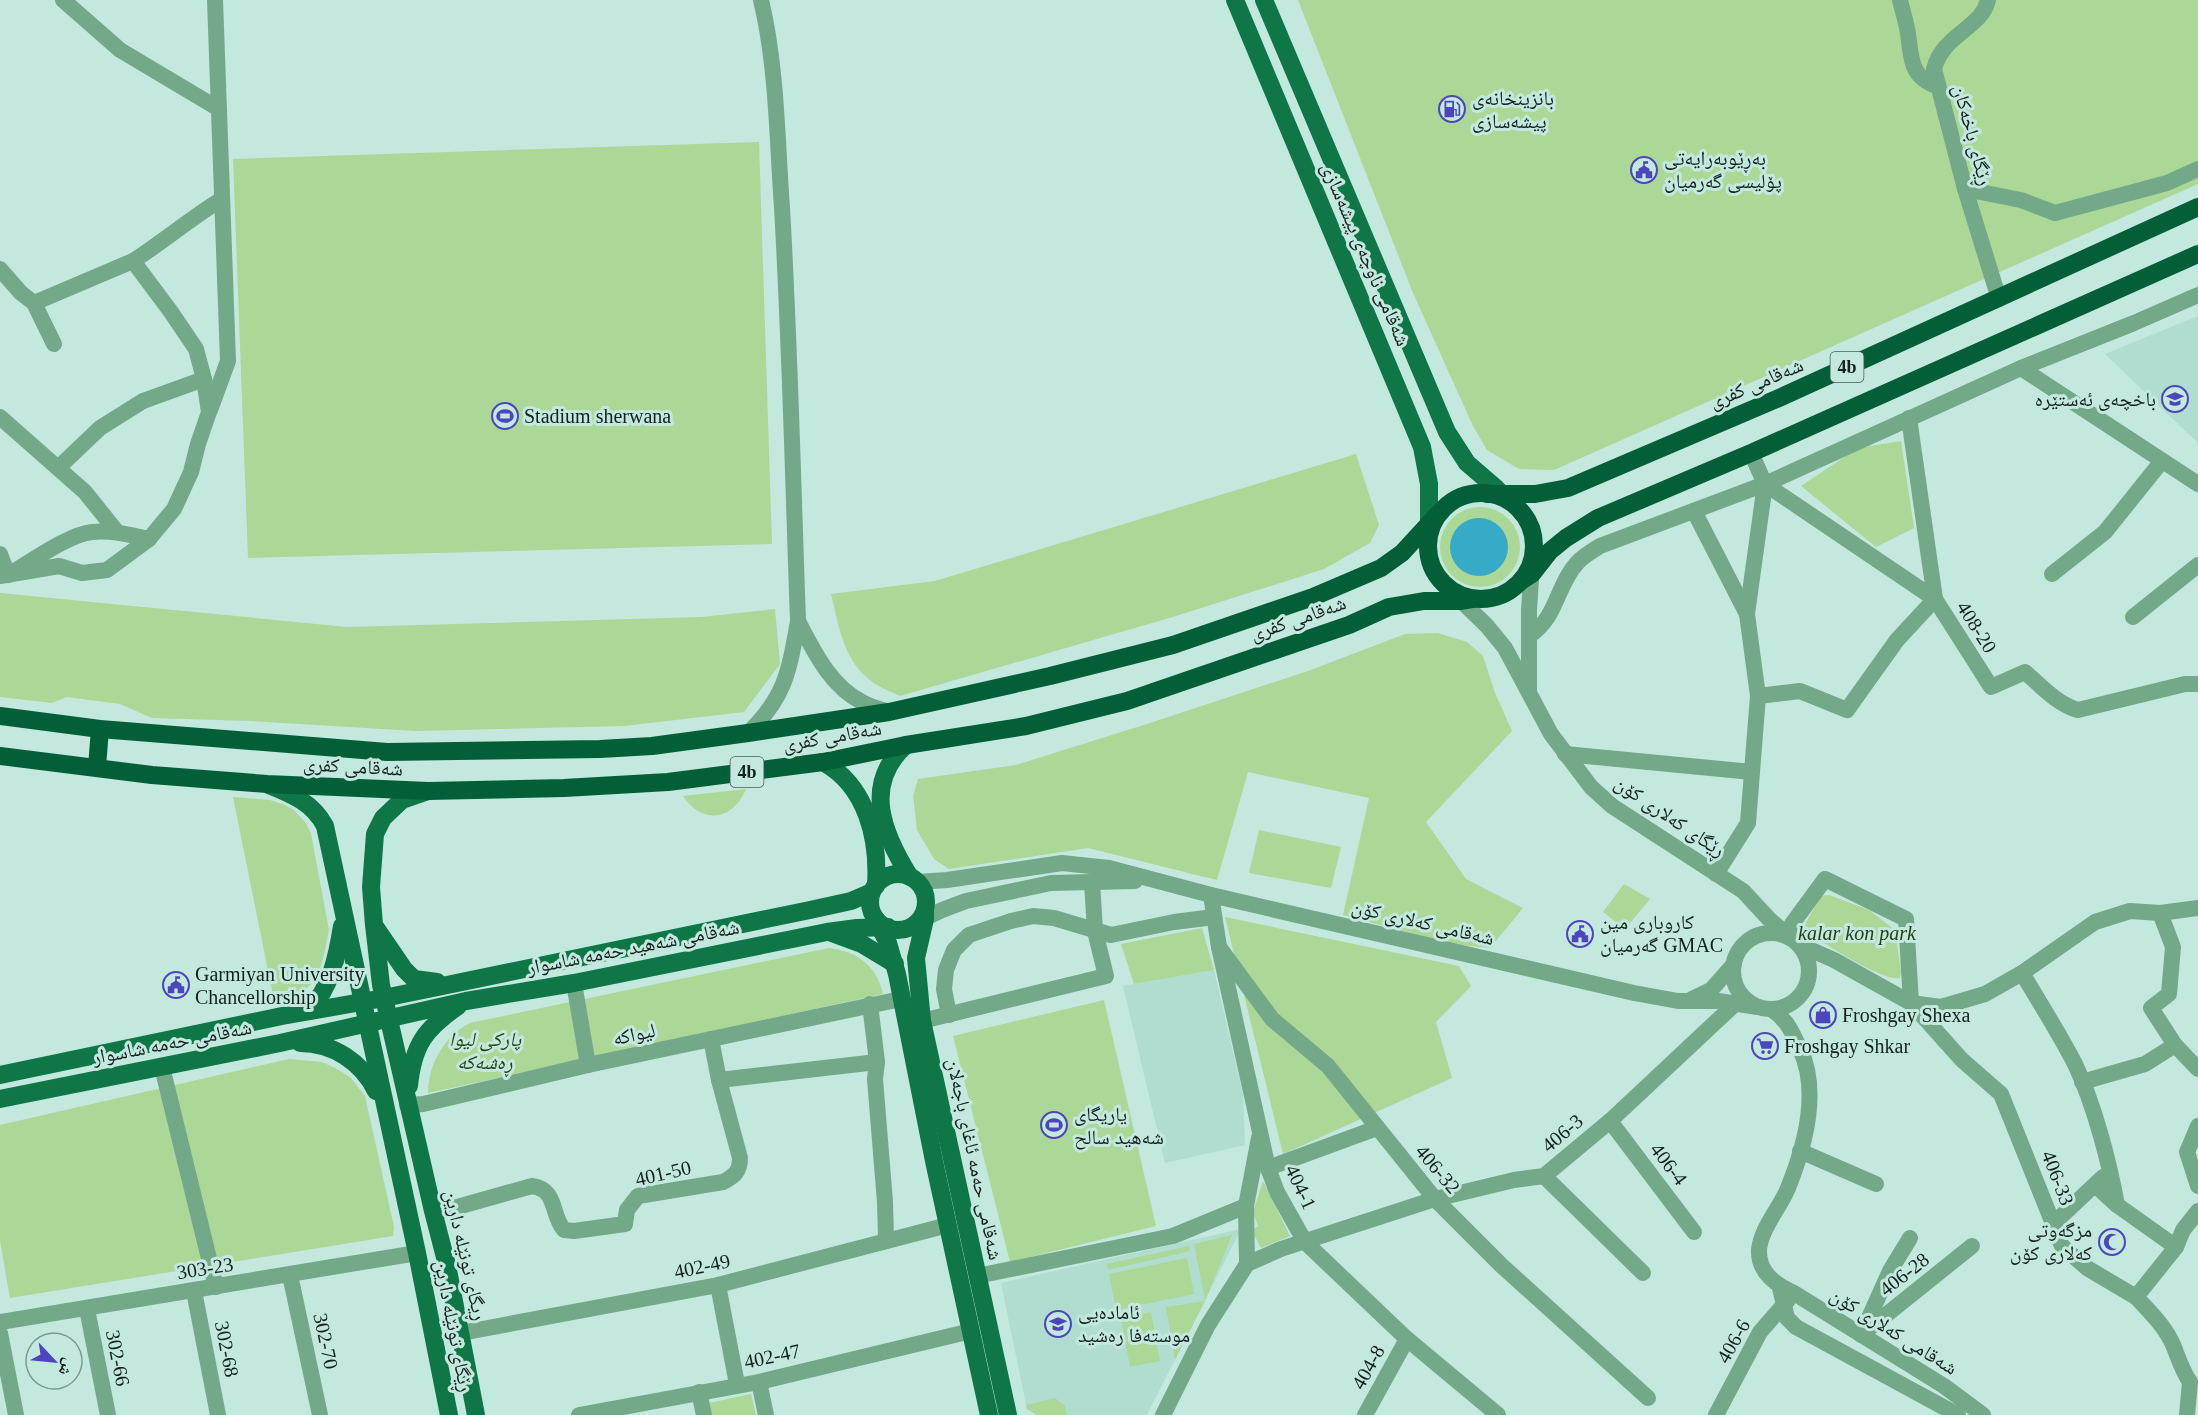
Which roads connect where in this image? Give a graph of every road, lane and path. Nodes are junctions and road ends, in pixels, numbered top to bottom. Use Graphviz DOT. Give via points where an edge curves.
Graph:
graph roads {
  1 [pos="63,0"];
  2 [pos="215,0"];
  3 [pos="761,0"];
  4 [pos="1235,0"];
  5 [pos="1264,0"];
  6 [pos="1900,0"];
  7 [pos="1988,0"];
  8 [pos="1937,86"];
  9 [pos="219,109"];
  10 [pos="2198,169"];
  11 [pos="1965,189"];
  12 [pos="222,199"];
  13 [pos="2198,207"];
  14 [pos="2198,254"];
  15 [pos="133,261"];
  16 [pos="0,269"];
  17 [pos="2198,295"];
  18 [pos="1999,299"];
  19 [pos="34,303"];
  20 [pos="54,344"];
  21 [pos="2021,368"];
  22 [pos="204,379"];
  23 [pos="209,412"];
  24 [pos="0,417"];
  25 [pos="1909,418"];
  26 [pos="1751,453"];
  27 [pos="2162,461"];
  28 [pos="58,468"];
  29 [pos="1765,484"];
  30 [pos="2198,484"];
  31 [pos="1498,495"];
  32 [pos="1694,511"];
  33 [pos="1432,524"];
  34 [pos="117,532"];
  35 [pos="149,539"];
  36 [pos="0,554"];
  37 [pos="2198,564"];
  38 [pos="1528,572"];
  39 [pos="2052,574"];
  40 [pos="4,576"];
  41 [pos="1461,597"];
  42 [pos="1935,599"];
  43 [pos="1747,614"];
  44 [pos="2133,617"];
  45 [pos="798,621"];
  46 [pos="1529,636"];
  47 [pos="2198,684"];
  48 [pos="1529,692"];
  49 [pos="1758,696"];
  50 [pos="889,712"];
  51 [pos="0,716"];
  52 [pos="100,729"];
  53 [pos="748,733"];
  54 [pos="906,745"];
  55 [pos="1565,754"];
  56 [pos="0,756"];
  57 [pos="823,762"];
  58 [pos="97,768"];
  59 [pos="1752,772"];
  60 [pos="267,784"];
  61 [pos="428,792"];
  62 [pos="1062,863"];
  63 [pos="1716,874"];
  64 [pos="914,879"];
  65 [pos="1151,880"];
  66 [pos="1092,882"];
  67 [pos="1062,883"];
  68 [pos="874,889"];
  69 [pos="1211,895"];
  70 [pos="1758,905"];
  71 [pos="2198,908"];
  72 [pos="2160,913"];
  73 [pos="343,915"];
  74 [pos="922,917"];
  75 [pos="1214,917"];
  76 [pos="881,924"];
  77 [pos="374,925"];
  78 [pos="1095,931"];
  79 [pos="827,932"];
  80 [pos="1753,938"];
  81 [pos="1795,941"];
  82 [pos="1220,946"];
  83 [pos="1834,960"];
  84 [pos="895,964"];
  85 [pos="1734,964"];
  86 [pos="2022,973"];
  87 [pos="454,982"];
  88 [pos="574,983"];
  89 [pos="1806,985"];
  90 [pos="384,998"];
  91 [pos="901,999"];
  92 [pos="362,1001"];
  93 [pos="466,1001"];
  94 [pos="1686,1002"];
  95 [pos="1736,1003"];
  96 [pos="1911,1003"];
  97 [pos="870,1004"];
  98 [pos="1764,1008"];
  99 [pos="309,1011"];
  100 [pos="949,1015"];
  101 [pos="388,1019"];
  102 [pos="922,1020"];
  103 [pos="366,1023"];
  104 [pos="1792,1032"];
  105 [pos="711,1039"];
  106 [pos="280,1043"];
  107 [pos="2175,1045"];
  108 [pos="877,1062"];
  109 [pos="588,1065"];
  110 [pos="162,1067"];
  111 [pos="2198,1069"];
  112 [pos="0,1074"];
  113 [pos="719,1080"];
  114 [pos="2082,1082"];
  115 [pos="0,1099"];
  116 [pos="384,1105"];
  117 [pos="407,1105"];
  118 [pos="1610,1121"];
  119 [pos="2198,1126"];
  120 [pos="1377,1128"];
  121 [pos="1260,1131"];
  122 [pos="1800,1151"];
  123 [pos="943,1158"];
  124 [pos="1268,1168"];
  125 [pos="2111,1171"];
  126 [pos="1544,1176"];
  127 [pos="1876,1184"];
  128 [pos="2095,1185"];
  129 [pos="2198,1186"];
  130 [pos="1435,1199"];
  131 [pos="2117,1205"];
  132 [pos="1246,1206"];
  133 [pos="433,1211"];
  134 [pos="2198,1211"];
  135 [pos="2054,1224"];
  136 [pos="948,1225"];
  137 [pos="1694,1232"];
  138 [pos="2191,1233"];
  139 [pos="1910,1238"];
  140 [pos="886,1240"];
  141 [pos="1305,1242"];
  142 [pos="1972,1246"];
  143 [pos="2176,1247"];
  144 [pos="417,1254"];
  145 [pos="1247,1264"];
  146 [pos="1643,1274"];
  147 [pos="290,1275"];
  148 [pos="977,1276"];
  149 [pos="718,1285"];
  150 [pos="216,1287"];
  151 [pos="194,1291"];
  152 [pos="1787,1291"];
  153 [pos="2136,1298"];
  154 [pos="1783,1306"];
  155 [pos="87,1309"];
  156 [pos="0,1322"];
  157 [pos="971,1331"];
  158 [pos="0,1333"];
  159 [pos="461,1333"];
  160 [pos="1861,1335"];
  161 [pos="1407,1339"];
  162 [pos="759,1382"];
  163 [pos="737,1384"];
  164 [pos="699,1392"];
  165 [pos="1648,1398"];
  166 [pos="12,1414"];
  167 [pos="108,1415"];
  168 [pos="218,1415"];
  169 [pos="321,1415"];
  170 [pos="449,1415"];
  171 [pos="476,1415"];
  172 [pos="579,1415"];
  173 [pos="704,1415"];
  174 [pos="766,1415"];
  175 [pos="989,1415"];
  176 [pos="1008,1415"];
  177 [pos="1163,1415"];
  178 [pos="1365,1415"];
  179 [pos="1497,1415"];
  180 [pos="1716,1415"];
  181 [pos="1958,1415"];
  182 [pos="1983,1415"];
  183 [pos="2187,1415"];
  1 -- 9 [label="street" via="120,50"];
  2 -- 9 [label="street"];
  3 -- 45 [label="street" via="770,47 780,173"];
  4 -- 33 [label="main road, شەقامی ناوچەی پیشەسازی" via="1424,454"];
  5 -- 31 [label="main road, شەقامی ناوچەی پیشەسازی" via="1447,432 1467,463"];
  6 -- 8 [label="street" via="1912,64 1921,78"];
  7 -- 8 [label="street, ڕێگای باخەکان" via="1981,16 1937,57"];
  8 -- 11 [label="street, ڕێگای باخەکان"];
  9 -- 12 [label="street"];
  10 -- 11 [label="street" via="2167,183 2055,213 2021,200"];
  11 -- 18 [label="street, ڕێگای باخەکان"];
  12 -- 15 [label="street"];
  12 -- 23 [label="street" via="228,361"];
  13 -- 18 [label="highway, شەقامی کفری / 4b"];
  14 -- 26 [label="highway, 4b"];
  15 -- 19 [label="street"];
  15 -- 22 [label="street" via="196,349"];
  16 -- 19 [label="street"];
  17 -- 21 [label="street"];
  18 -- 31 [label="highway, شەقامی کفری / 4b" via="1568,488 1542,494"];
  19 -- 20 [label="street"];
  21 -- 25 [label="street"];
  21 -- 27 [label="street"];
  22 -- 23 [label="street"];
  22 -- 28 [label="street" via="143,401 100,428"];
  23 -- 35 [label="street" via="183,490"];
  24 -- 28 [label="street"];
  25 -- 29 [label="street"];
  25 -- 42 [label="street"];
  26 -- 29 [label="street"];
  26 -- 38 [label="highway, 4b" via="1598,518 1566,538"];
  27 -- 30 [label="street"];
  27 -- 39 [label="street" via="2104,532"];
  28 -- 34 [label="street" via="85,492"];
  29 -- 32 [label="street"];
  29 -- 42 [label="street, 408-20"];
  29 -- 43 [label="street"];
  31 -- 33 [label="highway" via="1465,495"];
  31 -- 38 [label="highway" via="1518,508 1529,526 1534,546"];
  32 -- 43 [label="street"];
  32 -- 46 [label="street" via="1600,546 1578,562 1547,620"];
  33 -- 41 [label="highway" via="1427,548 1431,565 1438,579"];
  33 -- 50 [label="highway, شەقامی کفری / 4b" via="1402,553 1371,572 1313,597 1173,645"];
  34 -- 35 [label="street"];
  34 -- 40 [label="street" via="90,532"];
  35 -- 40 [label="street" via="107,570 82,573 59,566"];
  36 -- 40 [label="street"];
  37 -- 44 [label="street"];
  38 -- 41 [label="highway" via="1499,597"];
  38 -- 46 [label="street"];
  41 -- 48 [label="street" via="1497,637"];
  41 -- 54 [label="highway, شەقامی کفری / 4b" via="1389,607 1349,625 1080,714"];
  42 -- 47 [label="street, 408-20" via="1991,687 2025,672 2068,707 2078,710"];
  42 -- 49 [label="street" via="1897,639 1847,710 1800,691"];
  43 -- 49 [label="street"];
  45 -- 50 [label="street" via="833,680 846,693"];
  45 -- 53 [label="street" via="783,688 765,717"];
  46 -- 48 [label="street"];
  48 -- 55 [label="street, ڕێگای کەلاری کۆن"];
  49 -- 59 [label="street"];
  50 -- 53 [label="highway, شەقامی کفری / 4b"];
  51 -- 52 [label="highway, شەقامی کفری / 4b"];
  52 -- 53 [label="highway, شەقامی کفری / 4b" via="387,752 600,749"];
  52 -- 58 [label="highway"];
  54 -- 57 [label="highway, شەقامی کفری / 4b"];
  54 -- 64 [label="main road" via="886,768 880,796 889,835 899,859"];
  55 -- 59 [label="street"];
  55 -- 63 [label="street, ڕێگای کەلاری کۆن" via="1612,806"];
  56 -- 58 [label="highway, شەقامی کفری / 4b"];
  57 -- 61 [label="highway, شەقامی کفری / 4b" via="637,784"];
  57 -- 68 [label="main road" via="843,775 861,800 874,843"];
  58 -- 60 [label="highway, شەقامی کفری / 4b"];
  59 -- 63 [label="street" via="1748,823"];
  60 -- 61 [label="highway, شەقامی کفری / 4b"];
  60 -- 73 [label="main road, ڕێگای تونێلە دارین" via="299,798 325,826"];
  61 -- 77 [label="main road, ڕیگای تونێلە دارین" via="402,800 383,818 375,834 371,887"];
  62 -- 64 [label="street" via="947,880"];
  62 -- 65 [label="street" via="1109,868"];
  62 -- 67 [label="street" via="1068,875"];
  63 -- 70 [label="street, ڕێگای کەلاری کۆن"];
  64 -- 68 [label="main road" via="891,875"];
  64 -- 74 [label="main road" via="925,895"];
  65 -- 66 [label="street"];
  65 -- 69 [label="street, شەقامی کەلاری کۆن"];
  66 -- 67 [label="street"];
  66 -- 78 [label="street"];
  67 -- 74 [label="street" via="966,901"];
  68 -- 76 [label="main road" via="871,909"];
  68 -- 87 [label="main road, شەقامی شەهید حەمە شاسوار" via="851,901"];
  69 -- 75 [label="street, 404-1"];
  69 -- 94 [label="street, شەقامی کەلاری کۆن"];
  70 -- 80 [label="street" via="1760,916"];
  70 -- 81 [label="street, ڕێگای کەلاری کۆن"];
  71 -- 72 [label="street"];
  72 -- 86 [label="street" via="2130,911 2095,922"];
  72 -- 107 [label="street" via="2173,947 2169,994 2151,1008"];
  73 -- 92 [label="main road, ڕێگای تونێلە دارین"];
  73 -- 99 [label="main road" via="332,973"];
  74 -- 76 [label="main road" via="903,929"];
  74 -- 102 [label="main road, شەقامی حەمە ئاغای باجەلان" via="916,958"];
  75 -- 78 [label="street" via="1119,934"];
  75 -- 82 [label="street, 404-1"];
  76 -- 79 [label="main road, شەقامی شەهید حەمە شاسوار"];
  76 -- 84 [label="main road, شەقامی حەمە ئاغای باجەلان"];
  77 -- 87 [label="main road" via="414,979"];
  77 -- 90 [label="main road, ڕیگای تونێلە دارین"];
  78 -- 100 [label="street" via="1106,976"];
  78 -- 100 [label="street" via="1033,916 969,935 954,950 946,970 944,988"];
  79 -- 84 [label="main road" via="862,944"];
  79 -- 88 [label="main road, شەقامی شەهید حەمە شاسوار"];
  80 -- 81 [label="street" via="1779,933"];
  80 -- 85 [label="street" via="1738,952"];
  81 -- 83 [label="street"];
  81 -- 89 [label="street" via="1809,966"];
  81 -- 96 [label="street" via="1792,924 1825,879 1906,919"];
  82 -- 120 [label="street, 406-32" via="1272,1019 1328,1066"];
  82 -- 121 [label="street, 404-1"];
  83 -- 89 [label="street" via="1825,960"];
  83 -- 96 [label="street"];
  84 -- 91 [label="main road, شەقامی حەمە ئاغای باجەلان"];
  85 -- 94 [label="street" via="1711,990"];
  85 -- 98 [label="street" via="1738,990 1746,1000"];
  86 -- 96 [label="street" via="1985,994 1941,1007"];
  86 -- 114 [label="street"];
  87 -- 90 [label="main road, شەقامی شەهید حەمە شاسوار"];
  88 -- 93 [label="main road, شەقامی شەهید حەمە شاسوار"];
  88 -- 109 [label="street"];
  89 -- 98 [label="street" via="1795,1001 1784,1008"];
  89 -- 104 [label="street"];
  90 -- 92 [label="main road, شەقامی حەمە شاسوار"];
  90 -- 101 [label="main road, ڕیگای تونێلە دارین"];
  91 -- 97 [label="street, لیواکە"];
  91 -- 123 [label="main road, شەقامی حەمە ئاغای باجەلان"];
  92 -- 99 [label="main road, شەقامی حەمە شاسوار"];
  92 -- 103 [label="main road, ڕێگای تونێلە دارین"];
  93 -- 101 [label="main road, شەقامی شەهید حەمە شاسوار"];
  93 -- 117 [label="main road" via="424,1034 411,1065"];
  94 -- 95 [label="street, شەقامی کەلاری کۆن"];
  95 -- 98 [label="street, شەقامی کەلاری کۆن"];
  95 -- 118 [label="street, 406-3"];
  96 -- 135 [label="street, 406-33" via="1962,1060 2001,1094"];
  97 -- 105 [label="street, لیواکە"];
  97 -- 108 [label="street"];
  98 -- 104 [label="street, شەقامی کەلاری کۆن" via="1788,1024"];
  99 -- 112 [label="main road, شەقامی حەمە شاسوار"];
  100 -- 102 [label="street"];
  101 -- 103 [label="main road, شەقامی حەمە شاسوار"];
  101 -- 117 [label="main road, ڕیگای تونێلە دارین"];
  102 -- 123 [label="main road, شەقامی حەمە ئاغای باجەلان"];
  103 -- 106 [label="main road, شەقامی حەمە شاسوار"];
  103 -- 116 [label="main road, ڕێگای تونێلە دارین"];
  104 -- 122 [label="street, شەقامی کەلاری کۆن" via="1809,1078 1810,1106"];
  105 -- 109 [label="street, لیواکە"];
  105 -- 113 [label="street, 401-50"];
  106 -- 110 [label="main road, شەقامی حەمە شاسوار"];
  106 -- 116 [label="main road" via="319,1045 345,1055 368,1077"];
  107 -- 111 [label="street"];
  107 -- 114 [label="street" via="2145,1064"];
  108 -- 113 [label="street"];
  108 -- 140 [label="street"];
  109 -- 117 [label="street, لیواکە"];
  110 -- 115 [label="main road, شەقامی حەمە شاسوار"];
  110 -- 150 [label="street"];
  113 -- 133 [label="street, 401-50" via="741,1158 734,1177 638,1196 627,1210 625,1224 574,1231 564,1230 559,1224 551,1197 540,1187"];
  114 -- 125 [label="street"];
  116 -- 144 [label="main road, ڕێگای تونێلە دارین"];
  117 -- 133 [label="main road, ڕیگای تونێلە دارین"];
  118 -- 126 [label="street, 406-3"];
  118 -- 137 [label="street, 406-4"];
  119 -- 129 [label="street" via="2187,1152"];
  120 -- 124 [label="street"];
  120 -- 130 [label="street, 406-32"];
  121 -- 124 [label="street, 404-1"];
  121 -- 132 [label="street"];
  122 -- 127 [label="street"];
  122 -- 152 [label="street, شەقامی کەلاری کۆن" via="1760,1249 1765,1273"];
  123 -- 136 [label="main road, شەقامی حەمە ئاغای باجەلان"];
  123 -- 148 [label="main road, شەقامی حەمە ئاغای باجەلان"];
  124 -- 141 [label="street, 404-1"];
  125 -- 128 [label="street"];
  125 -- 131 [label="street"];
  126 -- 130 [label="street, 406-3"];
  126 -- 146 [label="street"];
  128 -- 131 [label="street"];
  128 -- 135 [label="street"];
  130 -- 141 [label="street, 406-3"];
  130 -- 165 [label="street, 406-32" via="1501,1265"];
  131 -- 143 [label="street"];
  132 -- 145 [label="street"];
  132 -- 148 [label="street" via="1173,1236"];
  133 -- 159 [label="main road, ڕیگای تونێلە دارین"];
  134 -- 138 [label="street"];
  135 -- 153 [label="street, 406-33" via="2062,1246 2087,1268"];
  136 -- 140 [label="street, 402-49"];
  136 -- 157 [label="main road, شەقامی حەمە ئاغای باجەلان"];
  138 -- 143 [label="street"];
  139 -- 160 [label="street"];
  140 -- 149 [label="street, 402-49"];
  141 -- 145 [label="street, 406-3"];
  141 -- 161 [label="street, 404-1"];
  142 -- 160 [label="street, 406-28"];
  143 -- 153 [label="street"];
  144 -- 147 [label="street, 303-23"];
  144 -- 170 [label="main road, ڕێگای تونێلە دارین"];
  145 -- 177 [label="street" via="1208,1325"];
  147 -- 150 [label="street, 303-23"];
  147 -- 169 [label="street, 302-70"];
  148 -- 176 [label="main road, شەقامی حەمە ئاغای باجەلان"];
  149 -- 159 [label="street, 402-49"];
  149 -- 163 [label="street"];
  150 -- 151 [label="street, 303-23"];
  151 -- 155 [label="street, 303-23"];
  151 -- 168 [label="street, 302-68"];
  152 -- 154 [label="street, 406-6"];
  152 -- 160 [label="street, شەقامی کەلاری کۆن"];
  153 -- 183 [label="street, 406-33" via="2158,1320 2190,1382"];
  154 -- 180 [label="street, 406-6" via="1760,1332"];
  154 -- 181 [label="street, شەقامی کەلاری کۆن" via="1786,1318 1796,1327"];
  155 -- 156 [label="street, 303-23"];
  155 -- 167 [label="street, 302-66"];
  157 -- 162 [label="street, 402-47"];
  157 -- 175 [label="main road, شەقامی حەمە ئاغای باجەلان"];
  158 -- 166 [label="street"];
  159 -- 171 [label="main road, ڕیگای تونێلە دارین"];
  160 -- 182 [label="street, شەقامی کەلاری کۆن"];
  161 -- 178 [label="street, 404-8"];
  161 -- 179 [label="street, 404-1"];
  162 -- 163 [label="street, 402-47"];
  162 -- 174 [label="street"];
  163 -- 164 [label="street, 402-47"];
  164 -- 172 [label="street, 402-47"];
  164 -- 173 [label="street"];
}
